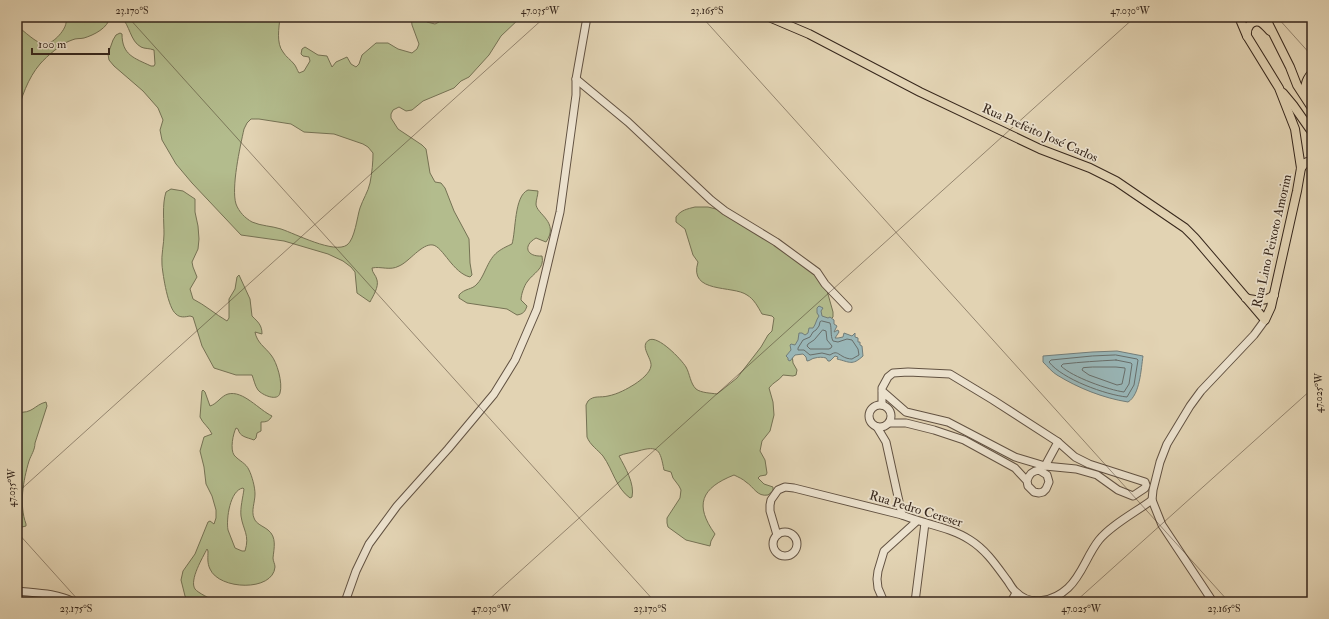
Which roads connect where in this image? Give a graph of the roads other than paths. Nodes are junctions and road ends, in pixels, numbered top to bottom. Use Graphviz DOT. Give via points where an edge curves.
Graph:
graph roads {
  1 [pos="587,17"];
  2 [pos="769,17"];
  3 [pos="1239,17"];
  4 [pos="1265,17"];
  5 [pos="1273,34"];
  6 [pos="1247,36"];
  7 [pos="1290,67"];
  8 [pos="1309,76"];
  9 [pos="576,79"];
  10 [pos="1279,88"];
  11 [pos="1311,106"];
  12 [pos="1312,132"];
  13 [pos="1312,160"];
  14 [pos="1301,168"];
  15 [pos="1274,296"];
  16 [pos="1246,298"];
  17 [pos="848,308"];
  18 [pos="1265,320"];
  19 [pos="882,391"];
  20 [pos="882,405"];
  21 [pos="892,414"];
  22 [pos="906,423"];
  23 [pos="889,424"];
  24 [pos="877,427"];
  25 [pos="886,442"];
  26 [pos="1058,442"];
  27 [pos="1045,466"];
  28 [pos="1015,468"];
  29 [pos="1035,471"];
  30 [pos="1027,481"];
  31 [pos="1152,500"];
  32 [pos="902,514"];
  33 [pos="772,518"];
  34 [pos="917,521"];
  35 [pos="925,523"];
  36 [pos="786,532"];
  37 [pos="777,535"];
  38 [pos="17,591"];
  39 [pos="1016,593"];
  40 [pos="71,601"];
  41 [pos="345,602"];
  42 [pos="884,602"];
  43 [pos="915,602"];
  44 [pos="1011,602"];
  45 [pos="1213,602"];
  1 -- 9 [label="street"];
  2 -- 16 [label="main road, Rua Prefeito José Carlos" via="809,34 920,92 1040,149 1116,181 1185,228"];
  3 -- 6 [label="main road"];
  4 -- 5 [label="main road"];
  5 -- 6 [label="main road" via="1258,21 1247,29"];
  5 -- 7 [label="main road"];
  6 -- 10 [label="main road"];
  7 -- 8 [label="main road" via="1301,78"];
  7 -- 11 [label="main road" via="1297,85"];
  8 -- 11 [label="main road" via="1305,87"];
  9 -- 17 [label="street" via="628,122 725,211 776,242 817,272"];
  9 -- 41 [label="street" via="560,212 537,309 531,324 515,360 494,394 397,506 369,544"];
  10 -- 12 [label="main road"];
  10 -- 14 [label="main road, Rua Lino Peixoto Amorim" via="1295,129"];
  13 -- 14 [label="main road"];
  14 -- 15 [label="main road, Rua Lino Peixoto Amorim"];
  15 -- 16 [label="main road" via="1265,301"];
  15 -- 18 [label="main road, Rua Lino Peixoto Amorim"];
  16 -- 18 [label="main road, Rua Prefeito José Carlos"];
  18 -- 31 [label="street, Rua Lino Peixoto Amorim" via="1190,406 1167,444 1160,462"];
  19 -- 20 [label="street"];
  19 -- 26 [label="street" via="884,382 893,373 950,374"];
  19 -- 27 [label="street" via="906,412 948,422 1015,457"];
  20 -- 21 [label="street"];
  20 -- 24 [label="street" via="874,406 870,412 869,420"];
  21 -- 22 [label="street"];
  21 -- 23 [label="street"];
  22 -- 23 [label="street"];
  22 -- 28 [label="street" via="964,440"];
  23 -- 24 [label="street"];
  23 -- 25 [label="street"];
  24 -- 25 [label="street"];
  25 -- 32 [label="street"];
  26 -- 27 [label="street"];
  26 -- 27 [label="street" via="1075,457 1145,482 1145,488 1132,496 1118,490 1097,475 1076,469"];
  28 -- 29 [label="street"];
  28 -- 30 [label="street"];
  29 -- 30 [label="street"];
  29 -- 30 [label="street" via="1047,475 1049,482 1046,489 1039,493 1034,492"];
  31 -- 39 [label="street" via="1098,540 1074,580 1062,593 1045,601 1026,599"];
  31 -- 45 [label="street" via="1162,525"];
  32 -- 33 [label="street, Rua Pedro Cereser" via="785,487 778,490 771,500"];
  32 -- 34 [label="street, Rua Pedro Cereser"];
  33 -- 36 [label="street"];
  33 -- 37 [label="street, Rua Pedro Cereser"];
  34 -- 35 [label="street, Rua Pedro Cereser"];
  34 -- 42 [label="street" via="884,551 877,579"];
  35 -- 39 [label="street, Rua Pedro Cereser" via="954,531 978,545"];
  35 -- 43 [label="street"];
  36 -- 37 [label="street"];
  36 -- 37 [label="street" via="792,535 796,543 794,552 788,555 779,554 775,550 773,544"];
  38 -- 40 [label="street" via="43,593"];
  39 -- 44 [label="street"];
}
